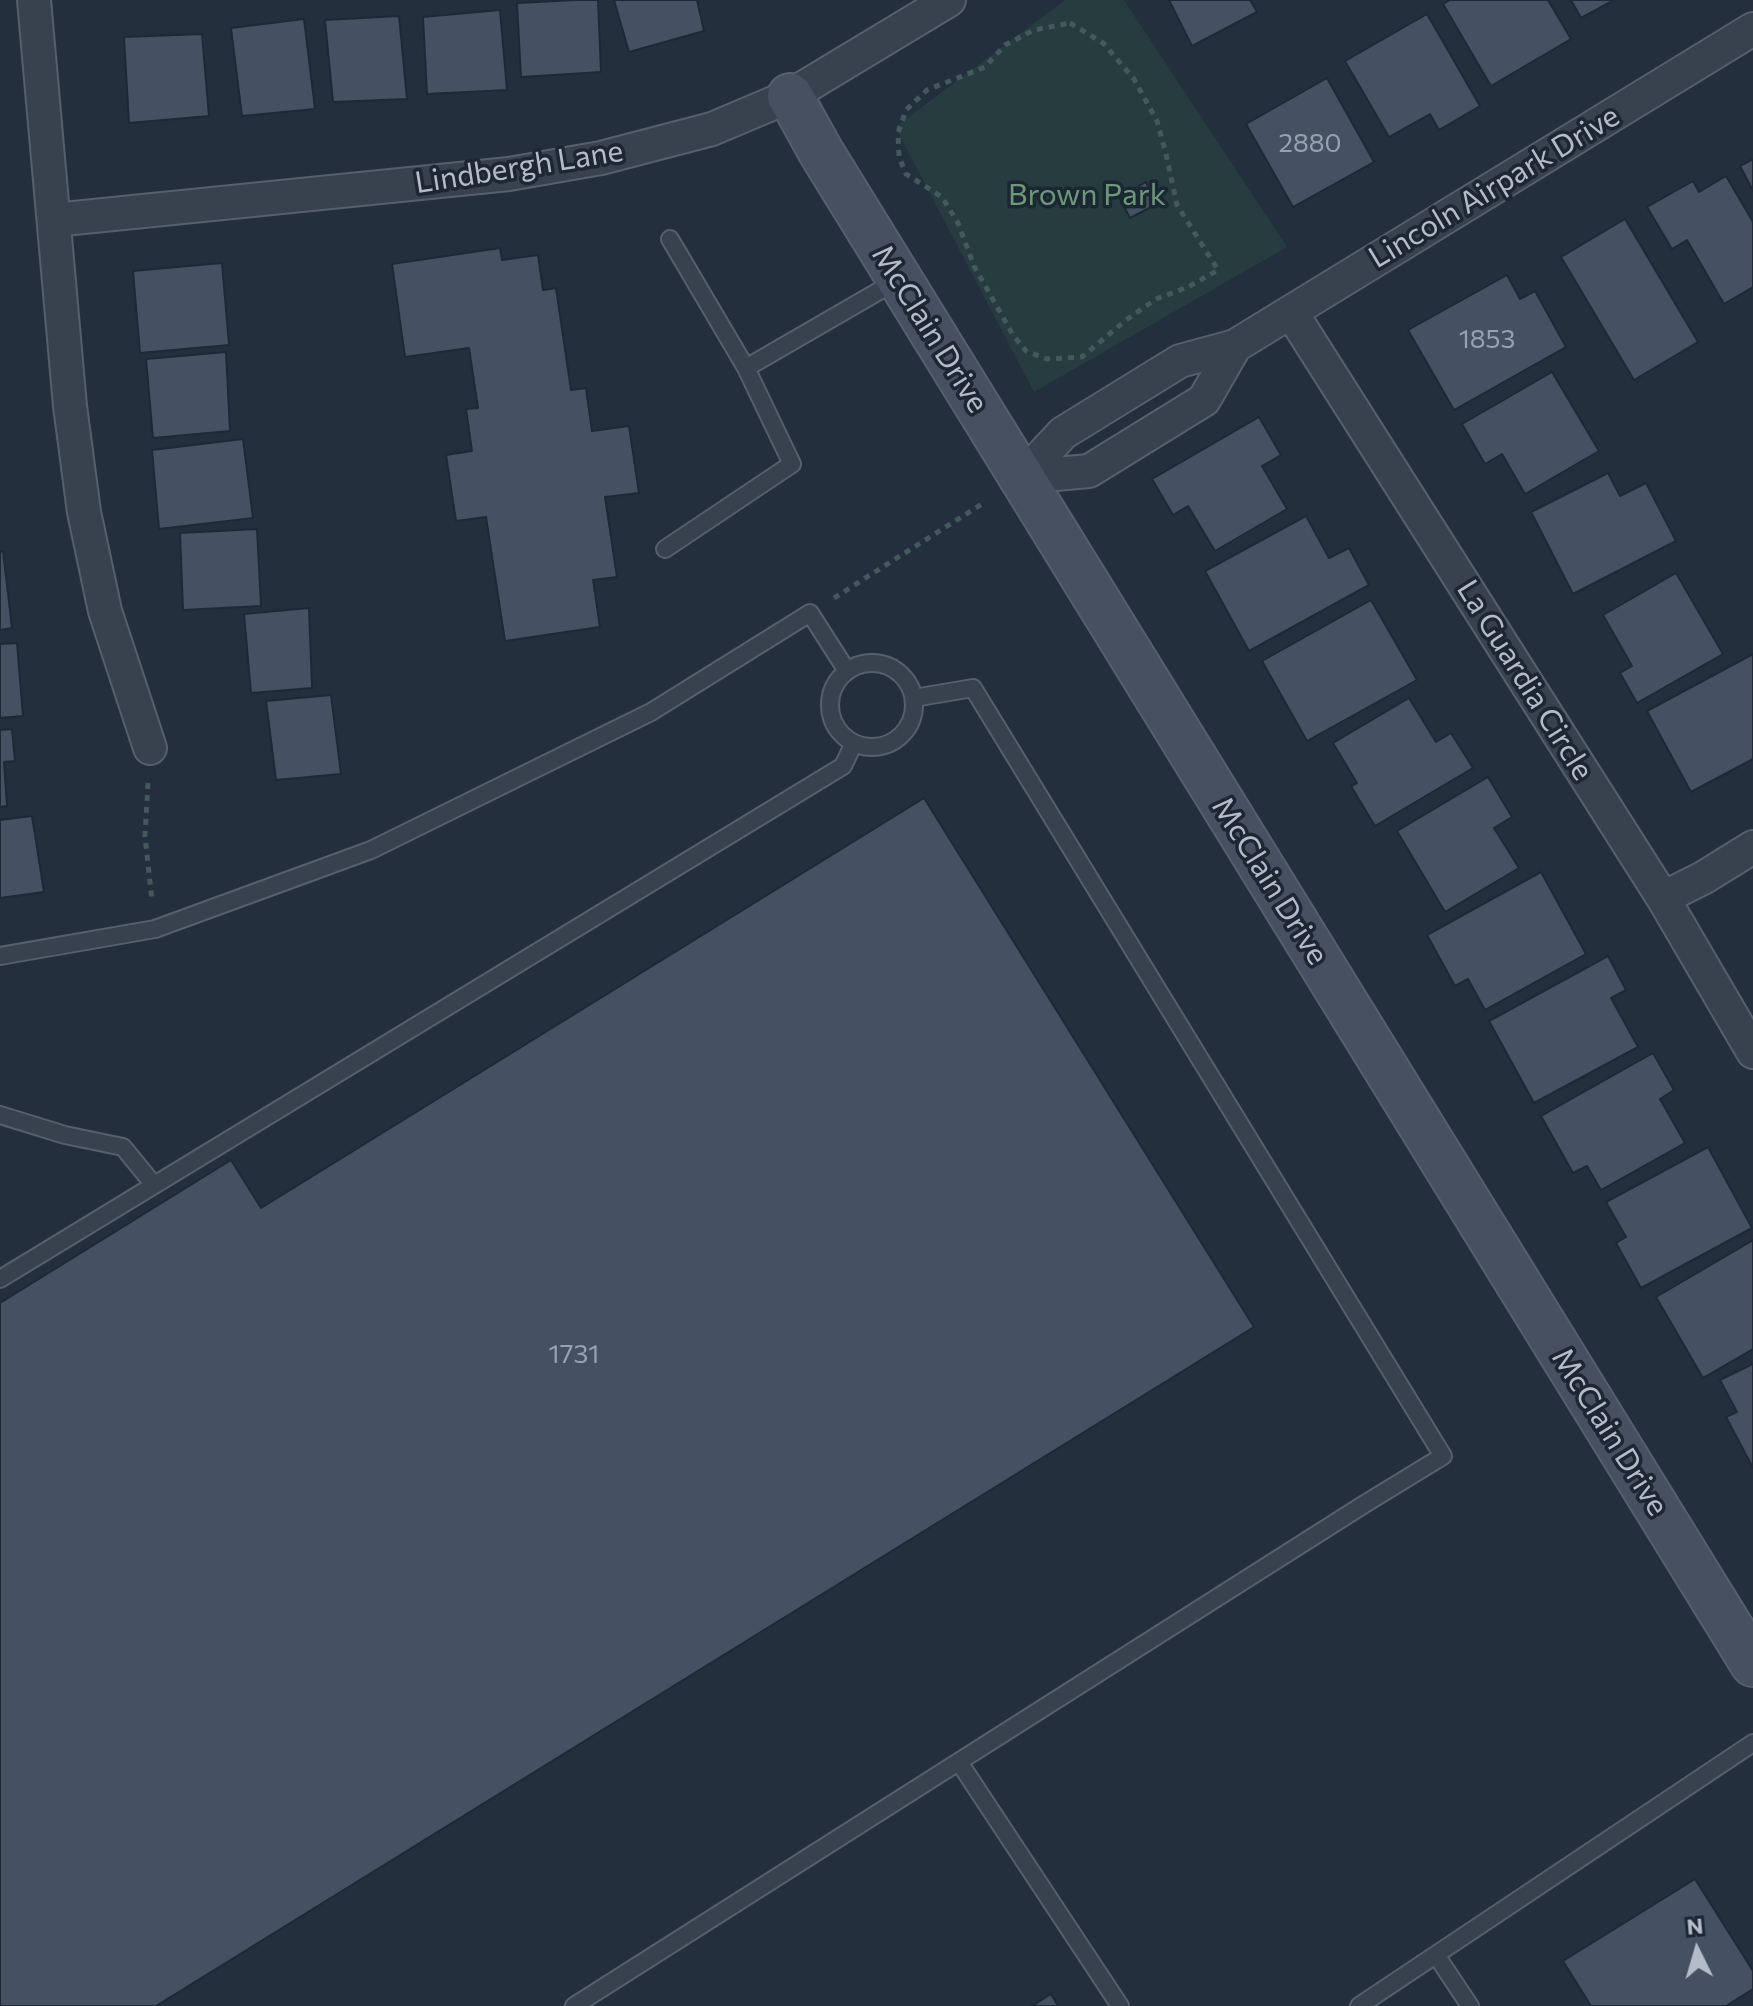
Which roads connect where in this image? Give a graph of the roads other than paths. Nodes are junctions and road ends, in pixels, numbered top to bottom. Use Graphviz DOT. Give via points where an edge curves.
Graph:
graph roads {
  1 [pos="34,0"];
  2 [pos="949,0"];
  3 [pos="1753,29"];
  4 [pos="790,96"];
  5 [pos="54,220"];
  6 [pos="670,239"];
  7 [pos="899,279"];
  8 [pos="1291,312"];
  9 [pos="1235,346"];
  10 [pos="746,368"];
  11 [pos="1022,477"];
  12 [pos="665,549"];
  13 [pos="847,671"];
  14 [pos="914,698"];
  15 [pos="854,743"];
  16 [pos="150,748"];
  17 [pos="1753,847"];
  18 [pos="1663,898"];
  19 [pos="0,956"];
  20 [pos="1753,1052"];
  21 [pos="0,1115"];
  22 [pos="154,1185"];
  23 [pos="0,1279"];
  24 [pos="1753,1664"];
  25 [pos="1753,1743"];
  26 [pos="959,1762"];
  27 [pos="1436,1955"];
  28 [pos="574,2006"];
  29 [pos="1120,2006"];
  30 [pos="1359,2006"];
  31 [pos="1470,2006"];
  1 -- 5 [label="street"];
  2 -- 4 [label="street, Lindbergh Lane"];
  3 -- 8 [label="street, Lincoln Airpark Drive"];
  4 -- 5 [label="street, Lindbergh Lane" via="712,129 601,158 509,174"];
  4 -- 7 [label="street, McClain Drive"];
  5 -- 16 [label="street" via="84,512 105,611"];
  6 -- 10 [label="lane"];
  7 -- 10 [label="lane"];
  7 -- 11 [label="street, McClain Drive"];
  8 -- 9 [label="street, Lincoln Airpark Drive"];
  8 -- 18 [label="street, La Guardia Circle"];
  9 -- 11 [label="street, Lincoln Airpark Drive" via="1180,361 1063,433"];
  9 -- 11 [label="street, Lincoln Airpark Drive" via="1204,400 1089,471"];
  10 -- 12 [label="lane" via="792,464"];
  11 -- 24 [label="street, McClain Drive"];
  13 -- 14 [label="lane" via="875,663 888,666 901,674"];
  13 -- 15 [label="lane" via="831,694 830,708 833,723"];
  13 -- 19 [label="lane" via="810,613 651,712 371,850 155,929"];
  14 -- 15 [label="lane" via="915,712 903,735 879,747"];
  14 -- 26 [label="lane" via="973,688 1443,1456"];
  15 -- 22 [label="lane" via="843,766"];
  17 -- 18 [label="street"];
  18 -- 20 [label="street, La Guardia Circle"];
  21 -- 22 [label="lane" via="123,1147"];
  22 -- 23 [label="lane"];
  25 -- 27 [label="lane"];
  26 -- 28 [label="lane"];
  26 -- 29 [label="lane"];
  27 -- 30 [label="lane"];
  27 -- 31 [label="lane"];
}
